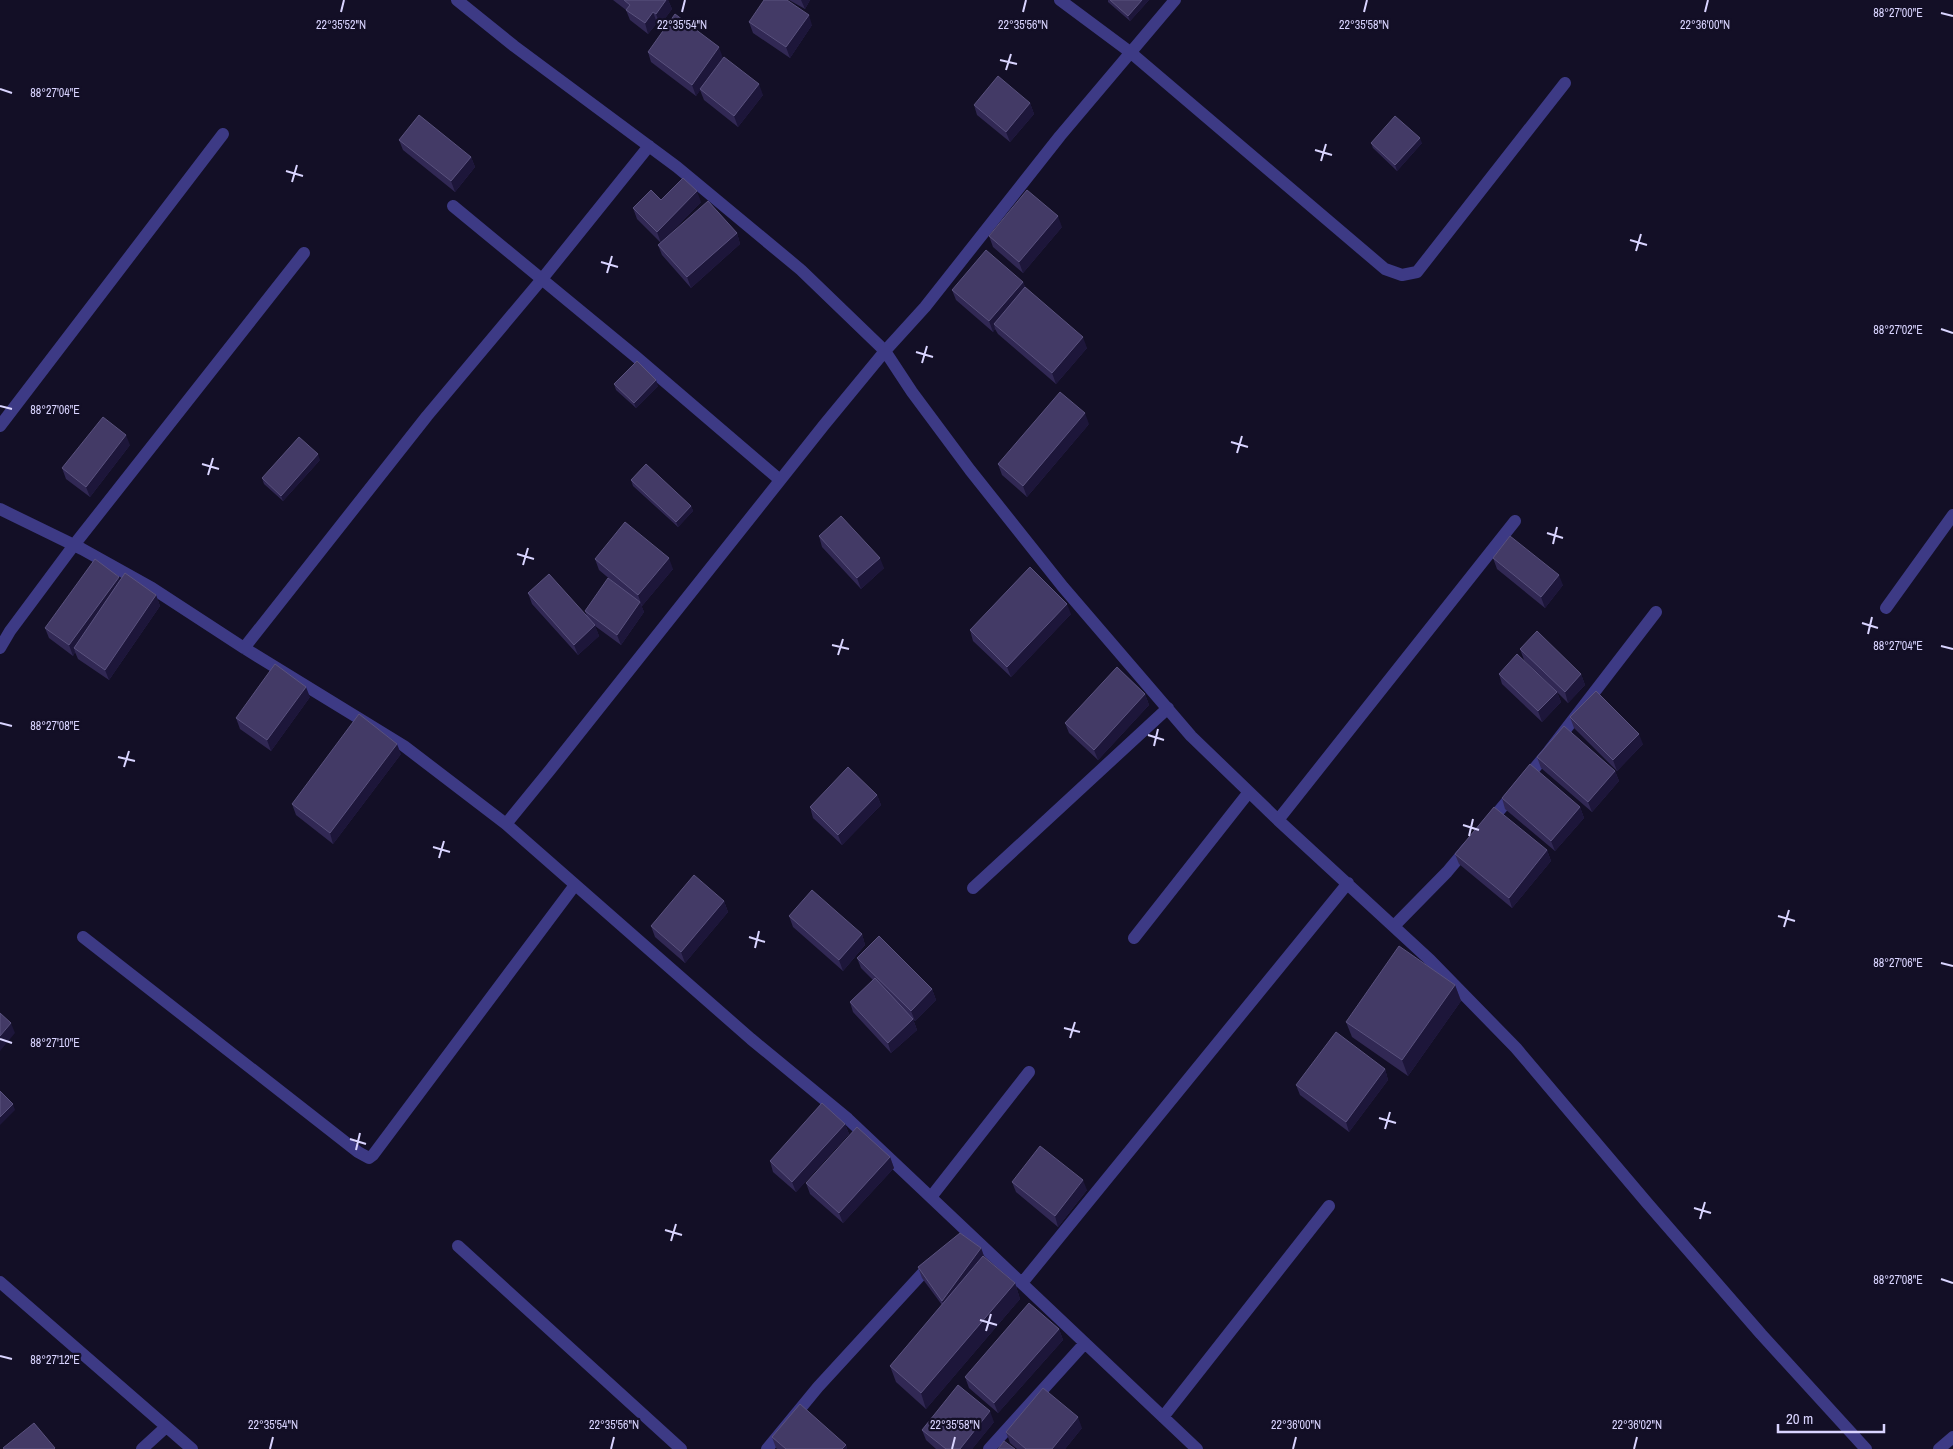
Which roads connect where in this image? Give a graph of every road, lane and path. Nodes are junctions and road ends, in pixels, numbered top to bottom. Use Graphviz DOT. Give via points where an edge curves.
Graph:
graph roads {
  1 [pos="457,0"];
  2 [pos="1060,0"];
  3 [pos="1174,0"];
  4 [pos="1130,52"];
  5 [pos="1565,83"];
  6 [pos="223,134"];
  7 [pos="649,146"];
  8 [pos="453,206"];
  9 [pos="304,254"];
  10 [pos="542,279"];
  11 [pos="885,351"];
  12 [pos="0,426"];
  13 [pos="780,480"];
  14 [pos="0,508"];
  15 [pos="1953,515"];
  16 [pos="1515,522"];
  17 [pos="74,545"];
  18 [pos="1886,608"];
  19 [pos="1656,612"];
  20 [pos="0,648"];
  21 [pos="244,648"];
  22 [pos="1168,708"];
  23 [pos="1249,792"];
  24 [pos="1278,820"];
  25 [pos="506,824"];
  26 [pos="1348,883"];
  27 [pos="575,884"];
  28 [pos="973,888"];
  29 [pos="1394,926"];
  30 [pos="83,936"];
  31 [pos="1134,938"];
  32 [pos="1029,1072"];
  33 [pos="931,1197"];
  34 [pos="1329,1206"];
  35 [pos="458,1246"];
  36 [pos="938,1257"];
  37 [pos="0,1282"];
  38 [pos="1022,1283"];
  39 [pos="1085,1343"];
  40 [pos="1164,1417"];
  41 [pos="166,1426"];
  42 [pos="1953,1437"];
  43 [pos="142,1449"];
  44 [pos="192,1449"];
  45 [pos="681,1449"];
  46 [pos="767,1449"];
  47 [pos="989,1449"];
  48 [pos="1197,1449"];
  49 [pos="1866,1449"];
  50 [pos="1939,1449"];
  1 -- 7 [label="street"];
  2 -- 4 [label="street"];
  3 -- 4 [label="street"];
  4 -- 5 [label="street" via="1385,269 1402,275 1417,272"];
  4 -- 11 [label="street" via="926,307"];
  6 -- 12 [label="street"];
  7 -- 10 [label="street"];
  7 -- 11 [label="street" via="801,270"];
  8 -- 10 [label="street"];
  9 -- 17 [label="street"];
  10 -- 13 [label="street"];
  10 -- 21 [label="street" via="427,416"];
  11 -- 13 [label="street"];
  11 -- 22 [label="street" via="912,392 1063,587"];
  13 -- 25 [label="street"];
  14 -- 17 [label="street"];
  15 -- 18 [label="street"];
  16 -- 24 [label="street"];
  17 -- 20 [label="street"];
  17 -- 21 [label="street" via="152,588"];
  19 -- 29 [label="street" via="1549,751 1447,872"];
  21 -- 25 [label="street" via="404,746"];
  22 -- 23 [label="street" via="1191,736"];
  22 -- 28 [label="street"];
  23 -- 24 [label="street"];
  23 -- 31 [label="street"];
  24 -- 26 [label="street"];
  25 -- 27 [label="street"];
  26 -- 29 [label="street"];
  26 -- 38 [label="street"];
  27 -- 30 [label="street" via="369,1158"];
  27 -- 33 [label="street" via="751,1039 848,1119"];
  29 -- 49 [label="street" via="1516,1048 1704,1269"];
  32 -- 33 [label="street"];
  33 -- 38 [label="street" via="961,1232"];
  34 -- 40 [label="street"];
  35 -- 45 [label="street"];
  36 -- 46 [label="street" via="818,1387"];
  37 -- 41 [label="street"];
  38 -- 39 [label="street"];
  39 -- 40 [label="street"];
  39 -- 47 [label="street"];
  40 -- 48 [label="street"];
  41 -- 43 [label="street"];
  41 -- 44 [label="street"];
  42 -- 50 [label="street"];
}
